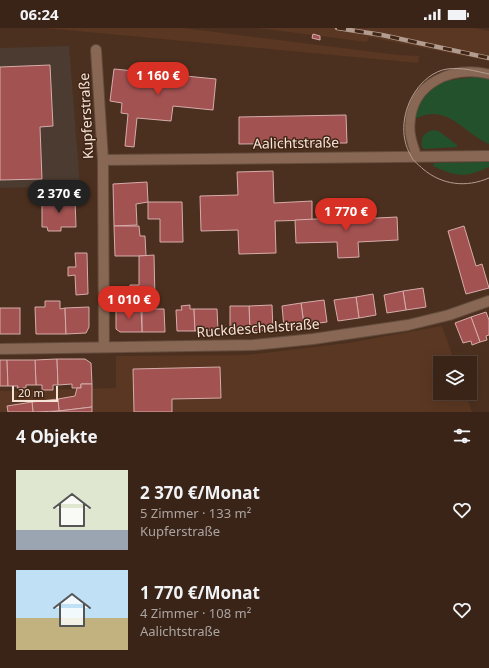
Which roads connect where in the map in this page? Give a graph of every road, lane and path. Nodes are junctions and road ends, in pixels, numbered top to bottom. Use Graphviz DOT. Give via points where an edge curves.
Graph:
graph roads {
  1 [pos="96,50"];
  2 [pos="489,74"];
  3 [pos="415,151"];
  4 [pos="489,156"];
  5 [pos="103,160"];
  6 [pos="489,300"];
  7 [pos="104,347"];
  8 [pos="0,349"];
  1 -- 5 [label="street, Kupferstraße"];
  2 -- 3 [label="lane" via="475,71 451,74 438,78 424,89 413,107 410,125"];
  4 -- 5 [label="street, Aalichtstraße"];
  5 -- 7 [label="street, Kupferstraße"];
  6 -- 7 [label="street, Ruckdeschelstraße" via="421,322 377,331 312,339 253,345"];
  7 -- 8 [label="street, Ruckdeschelstraße"];
}
